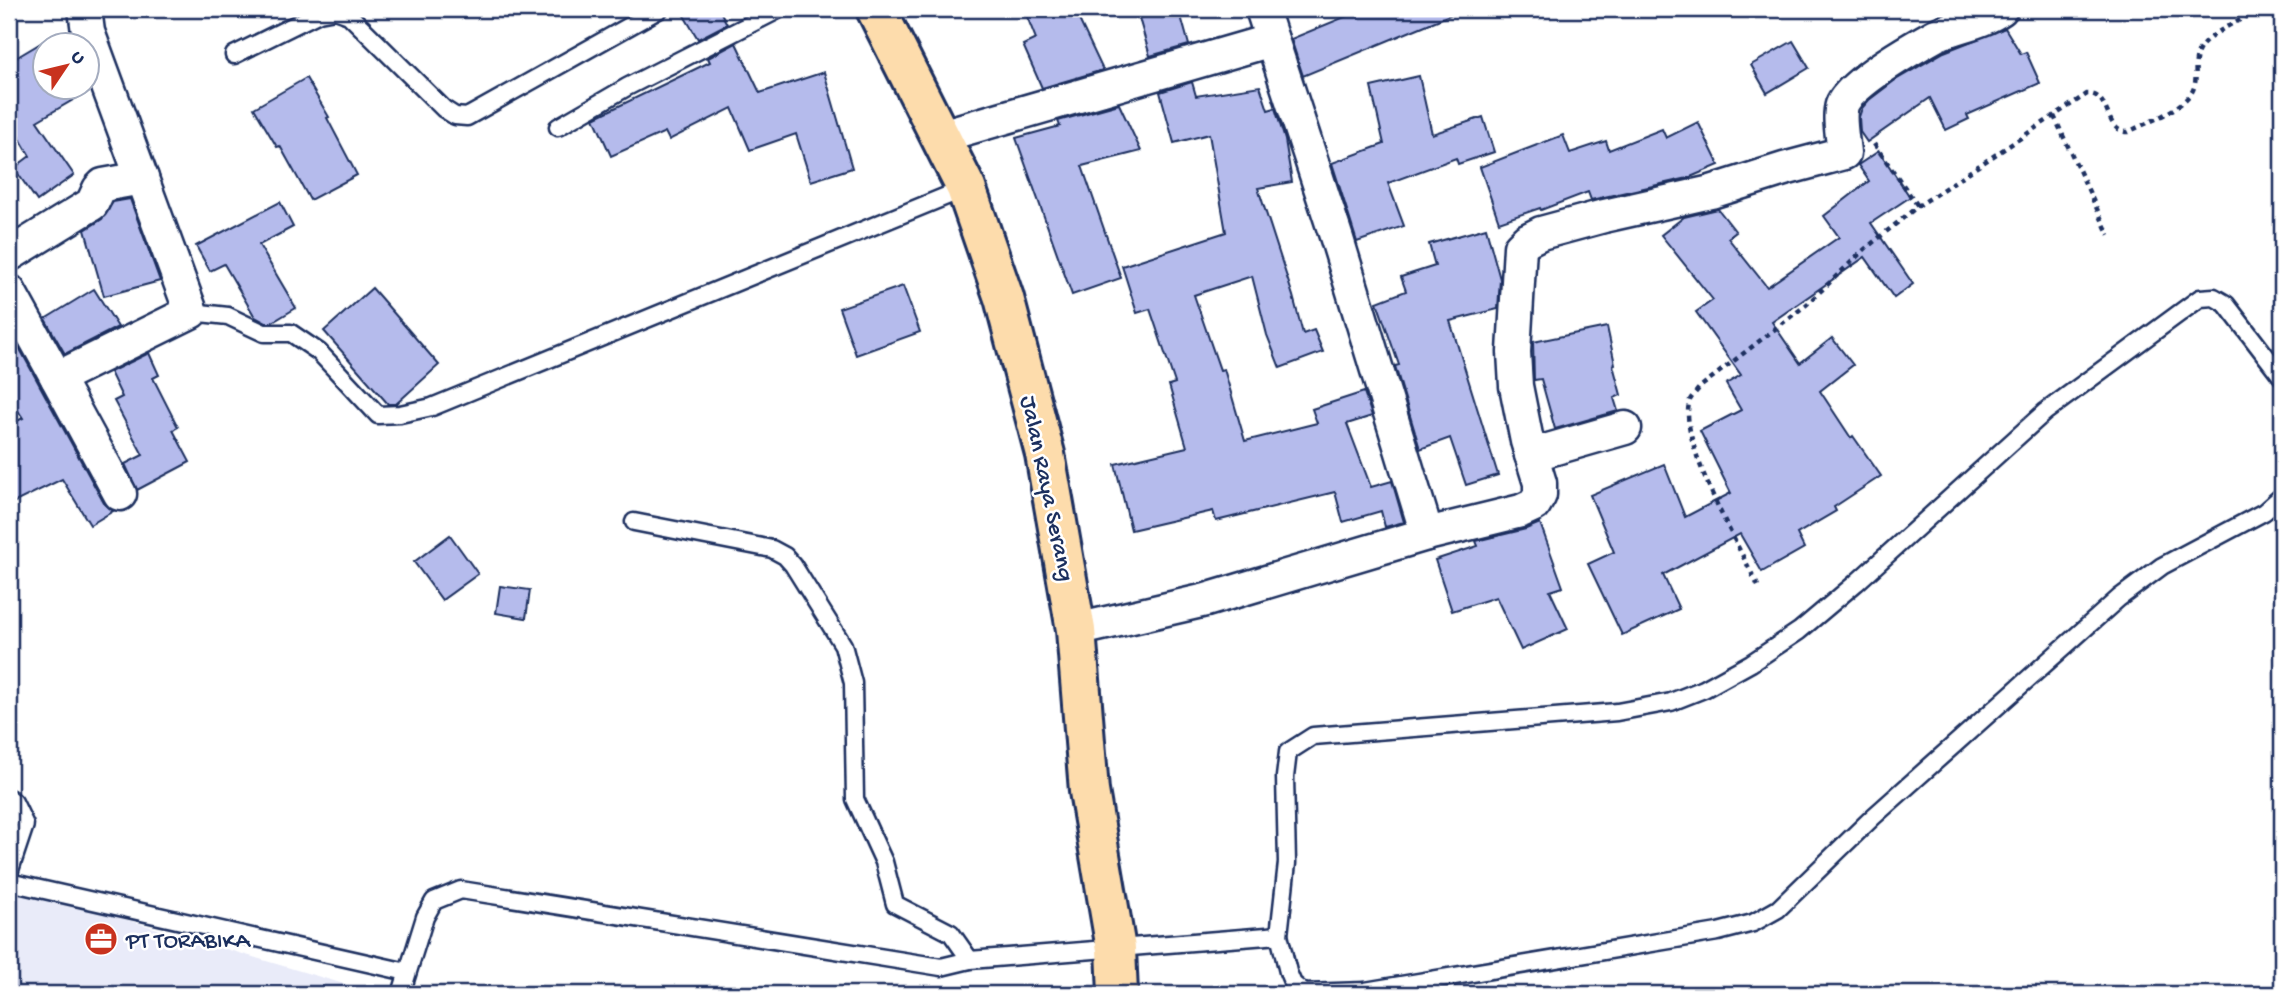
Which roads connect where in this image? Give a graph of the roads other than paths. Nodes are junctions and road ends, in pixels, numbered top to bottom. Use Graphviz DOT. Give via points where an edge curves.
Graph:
graph roads {
  1 [pos="85,9"];
  2 [pos="660,9"];
  3 [pos="780,9"];
  4 [pos="876,9"];
  5 [pos="2001,9"];
  6 [pos="1268,18"];
  7 [pos="234,55"];
  8 [pos="558,127"];
  9 [pos="941,136"];
  10 [pos="142,178"];
  11 [pos="966,188"];
  12 [pos="9,255"];
  13 [pos="9,291"];
  14 [pos="191,313"];
  15 [pos="2282,377"];
  16 [pos="57,378"];
  17 [pos="1625,429"];
  18 [pos="1531,455"];
  19 [pos="120,494"];
  20 [pos="2282,496"];
  21 [pos="634,522"];
  22 [pos="1427,534"];
  23 [pos="1076,630"];
  24 [pos="9,797"];
  25 [pos="9,873"];
  26 [pos="9,882"];
  27 [pos="1279,935"];
  28 [pos="1116,949"];
  29 [pos="970,960"];
  30 [pos="407,972"];
  31 [pos="401,994"];
  32 [pos="1118,994"];
  1 -- 10 [label="street" via="88,32"];
  2 -- 7 [label="lane" via="467,117 444,109 349,15 335,10 319,13"];
  3 -- 8 [label="lane"];
  4 -- 9 [label="highway, Jalan Raya Serang"];
  5 -- 18 [label="street" via="1977,23 1937,35 1847,95 1841,107 1844,153 1527,240 1520,247 1514,352 1516,386"];
  6 -- 9 [label="street"];
  6 -- 22 [label="street"];
  9 -- 11 [label="highway, Jalan Raya Serang"];
  10 -- 12 [label="street" via="103,186 92,204"];
  10 -- 14 [label="street"];
  11 -- 14 [label="lane" via="432,407 400,414 378,415 319,352 291,333 264,333 228,316"];
  11 -- 23 [label="highway, Jalan Raya Serang" via="1004,298 1045,454"];
  13 -- 16 [label="street"];
  14 -- 16 [label="street"];
  15 -- 27 [label="lane" via="2226,304 2214,297 2200,298 2045,412 1799,631 1704,689 1671,702 1617,712 1313,736 1299,743 1288,752 1285,776 1287,863"];
  16 -- 19 [label="street"];
  17 -- 18 [label="street"];
  18 -- 22 [label="street" via="1540,483 1534,505"];
  20 -- 27 [label="lane" via="2264,512 2162,566 2119,598 1883,808 1778,909 1753,923 1365,992 1304,993 1293,984"];
  21 -- 29 [label="lane" via="772,549 793,565 843,645 853,683 855,799 884,862 895,904 951,933"];
  22 -- 23 [label="street" via="1206,600"];
  23 -- 28 [label="highway, Jalan Raya Serang" via="1089,791"];
  24 -- 25 [label="lane" via="25,825"];
  26 -- 30 [label="lane"];
  27 -- 28 [label="lane"];
  28 -- 29 [label="lane"];
  28 -- 32 [label="highway, Jalan Raya Serang"];
  29 -- 30 [label="lane" via="941,967 461,890 434,901"];
  30 -- 31 [label="lane"];
}
